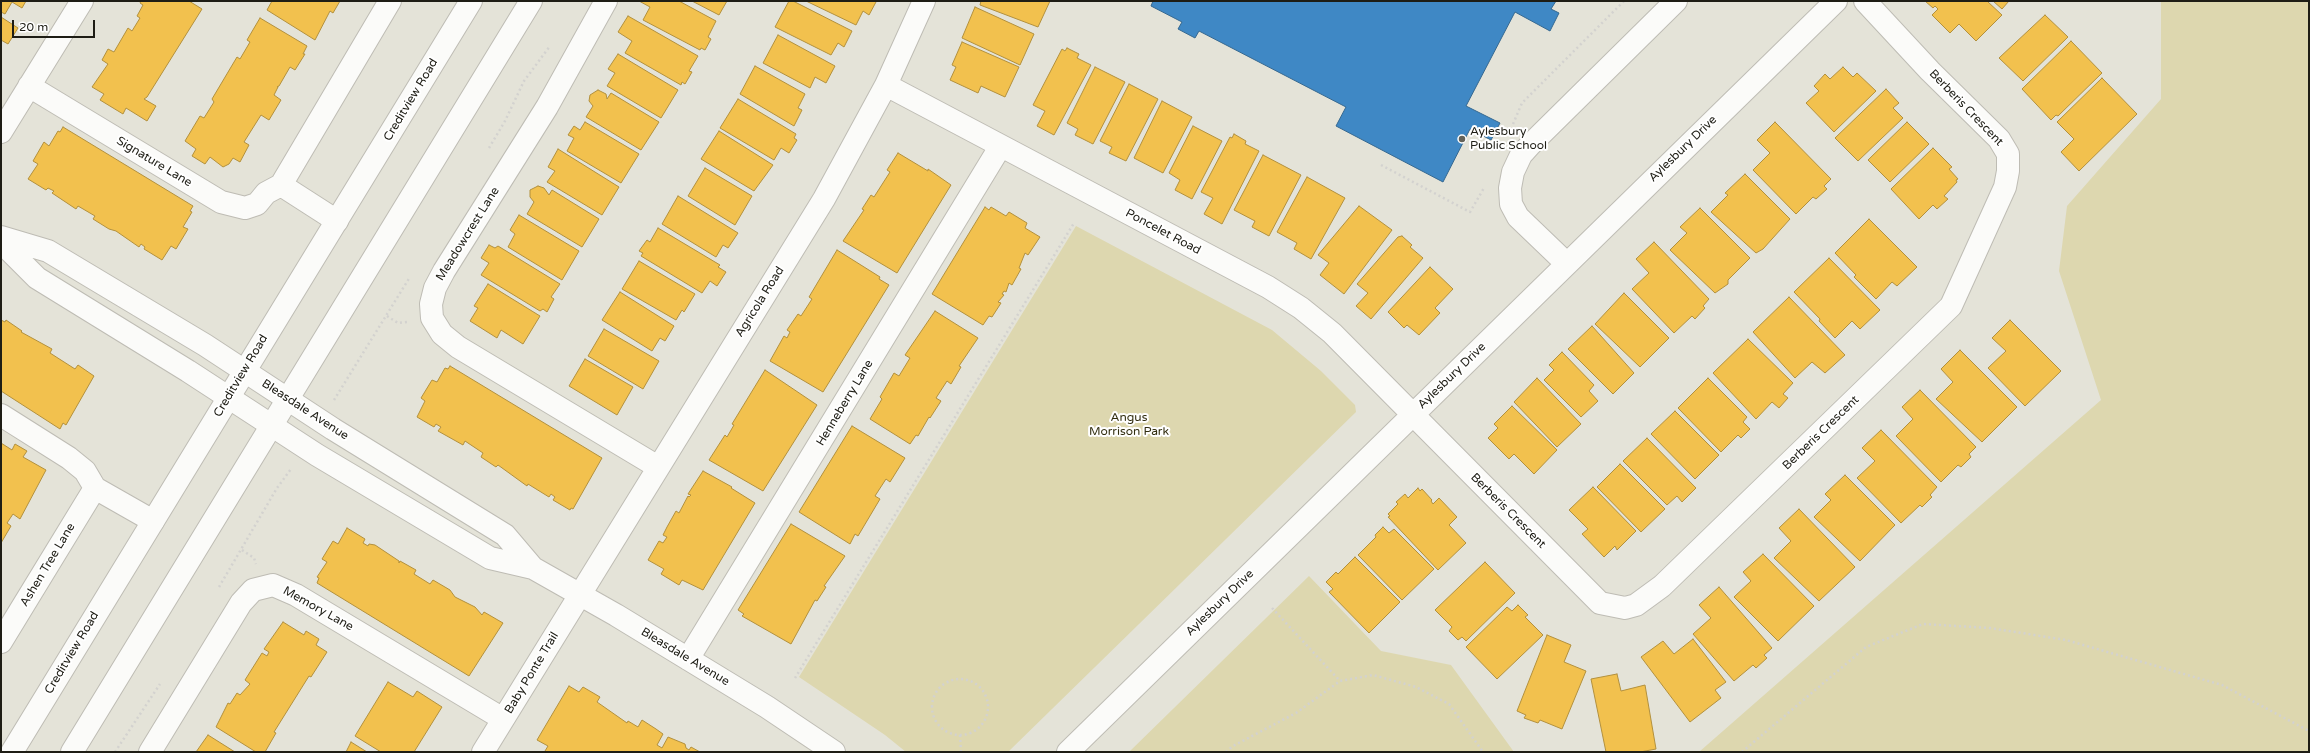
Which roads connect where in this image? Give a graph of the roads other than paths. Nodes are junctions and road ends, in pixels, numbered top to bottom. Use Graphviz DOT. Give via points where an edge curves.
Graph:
graph roads {
  1 [pos="82,1"];
  2 [pos="390,1"];
  3 [pos="471,1"];
  4 [pos="530,1"];
  5 [pos="606,1"];
  6 [pos="924,1"];
  7 [pos="1676,1"];
  8 [pos="1836,1"];
  9 [pos="1865,1"];
  10 [pos="886,85"];
  11 [pos="29,86"];
  12 [pos="1,132"];
  13 [pos="1000,147"];
  14 [pos="281,185"];
  15 [pos="337,221"];
  16 [pos="1,238"];
  17 [pos="1,242"];
  18 [pos="1567,264"];
  19 [pos="245,371"];
  20 [pos="228,398"];
  21 [pos="287,399"];
  22 [pos="1413,414"];
  23 [pos="1,415"];
  24 [pos="271,426"];
  25 [pos="658,467"];
  26 [pos="95,488"];
  27 [pos="153,522"];
  28 [pos="533,568"];
  29 [pos="580,595"];
  30 [pos="1,642"];
  31 [pos="688,659"];
  32 [pos="503,720"];
  33 [pos="12,752"];
  34 [pos="72,752"];
  35 [pos="150,752"];
  36 [pos="483,752"];
  37 [pos="834,752"];
  38 [pos="1068,752"];
  1 -- 11 [label="street"];
  2 -- 14 [label="street, Signature Lane"];
  3 -- 15 [label="street, Creditview Road"];
  4 -- 21 [label="street"];
  5 -- 25 [label="street, Meadowcrest Lane" via="547,107 444,271 435,288 431,304 432,318 442,334 458,347"];
  6 -- 10 [label="street, Agricola Road"];
  7 -- 18 [label="street" via="1530,145 1521,155 1513,172 1511,204 1518,217"];
  8 -- 18 [label="street, Aylesbury Drive"];
  9 -- 22 [label="street, Berberis Crescent" via="1999,140 2008,154 2005,187 1951,306 1662,586 1636,605 1611,607 1600,603"];
  10 -- 13 [label="street, Poncelet Road"];
  10 -- 25 [label="street, Agricola Road" via="824,199"];
  11 -- 12 [label="street"];
  11 -- 14 [label="street, Signature Lane" via="221,202 245,208 257,204 266,193"];
  13 -- 22 [label="street, Poncelet Road" via="1268,286 1332,333"];
  13 -- 31 [label="street, Henneberry Lane"];
  14 -- 15 [label="street"];
  15 -- 19 [label="street, Creditview Road"];
  16 -- 19 [label="street, Bleasdale Avenue" via="48,251"];
  17 -- 20 [label="street, Bleasdale Avenue" via="37,278"];
  18 -- 22 [label="street, Aylesbury Drive"];
  19 -- 20 [label="street, Creditview Road"];
  19 -- 21 [label="street, Bleasdale Avenue"];
  20 -- 24 [label="street, Bleasdale Avenue"];
  20 -- 27 [label="street, Creditview Road"];
  21 -- 24 [label="street"];
  21 -- 28 [label="street, Bleasdale Avenue" via="504,535"];
  22 -- 38 [label="street, Aylesbury Drive"];
  23 -- 26 [label="street" via="69,458 85,471"];
  24 -- 28 [label="street, Bleasdale Avenue" via="490,558"];
  24 -- 34 [label="street"];
  25 -- 29 [label="street, Agricola Road"];
  26 -- 27 [label="street"];
  26 -- 30 [label="street, Ashen Tree Lane"];
  27 -- 33 [label="street, Creditview Road"];
  28 -- 29 [label="street, Bleasdale Avenue"];
  29 -- 31 [label="street, Bleasdale Avenue"];
  29 -- 32 [label="street, Baby Ponte Trail"];
  31 -- 37 [label="street, Bleasdale Avenue"];
  32 -- 35 [label="street, Memory Lane" via="296,595 273,585 253,590 241,603"];
  32 -- 36 [label="street, Baby Ponte Trail"];
}
